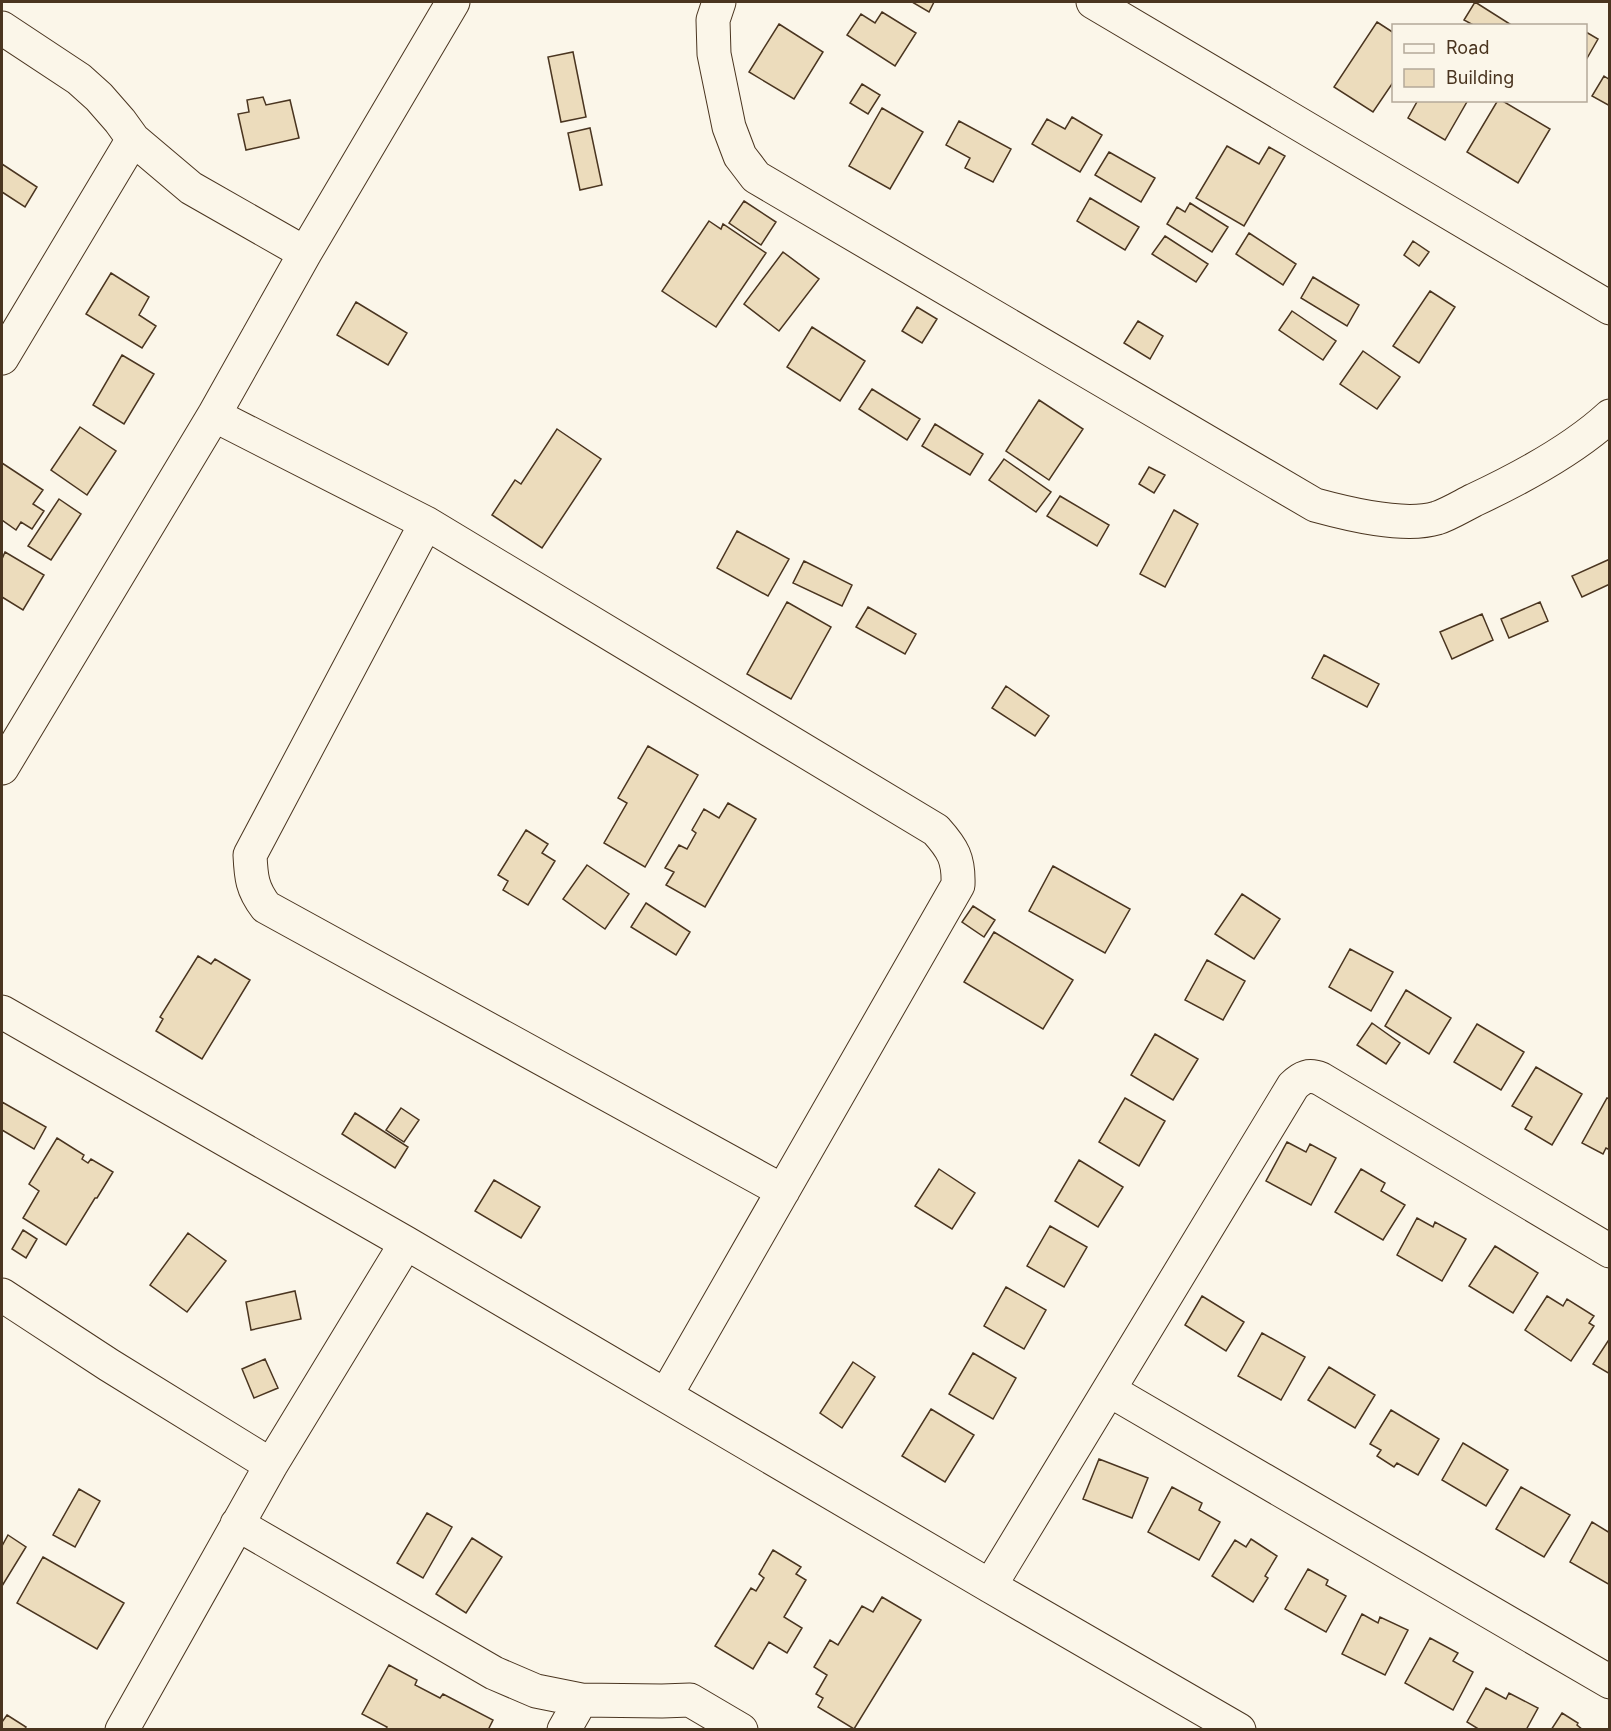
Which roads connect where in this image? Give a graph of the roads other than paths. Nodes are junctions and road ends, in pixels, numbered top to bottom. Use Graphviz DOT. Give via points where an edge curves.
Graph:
graph roads {
  1 [pos="453,2"];
  2 [pos="719,2"];
  3 [pos="1093,2"];
  4 [pos="2,28"];
  5 [pos="133,139"];
  6 [pos="304,253"];
  7 [pos="1610,309"];
  8 [pos="2,357"];
  9 [pos="214,416"];
  10 [pos="1610,416"];
  11 [pos="426,523"];
  12 [pos="2,765"];
  13 [pos="2,1012"];
  14 [pos="783,1191"];
  15 [pos="406,1243"];
  16 [pos="1610,1251"];
  17 [pos="2,1295"];
  18 [pos="1109,1390"];
  19 [pos="666,1395"];
  20 [pos="271,1465"];
  21 [pos="237,1524"];
  22 [pos="990,1586"];
  23 [pos="1610,1682"];
  24 [pos="581,1700"];
  25 [pos="122,1730"];
  26 [pos="564,1730"];
  27 [pos="741,1730"];
  28 [pos="1239,1730"];
  1 -- 6 [label="street"];
  2 -- 10 [label="street" via="713,20 714,54 729,127 740,156 756,177 1315,505 1401,521 1436,518 1516,480 1592,432"];
  3 -- 7 [label="street"];
  4 -- 5 [label="street" via="79,79"];
  5 -- 6 [label="street" via="191,188"];
  5 -- 8 [label="street"];
  6 -- 9 [label="street"];
  9 -- 11 [label="street"];
  9 -- 12 [label="street"];
  11 -- 14 [label="street" via="936,830 950,845 958,885"];
  11 -- 14 [label="street" via="250,855 256,895 266,907"];
  13 -- 15 [label="street"];
  14 -- 19 [label="street"];
  15 -- 19 [label="street"];
  15 -- 20 [label="street"];
  16 -- 18 [label="street" via="1322,1079 1306,1076 1293,1086"];
  17 -- 20 [label="street"];
  18 -- 22 [label="street"];
  18 -- 23 [label="street"];
  19 -- 22 [label="street"];
  20 -- 21 [label="street"];
  21 -- 24 [label="street" via="494,1673 536,1691"];
  21 -- 25 [label="street"];
  22 -- 28 [label="street"];
  24 -- 26 [label="street"];
  24 -- 27 [label="street" via="690,1700"];
}
